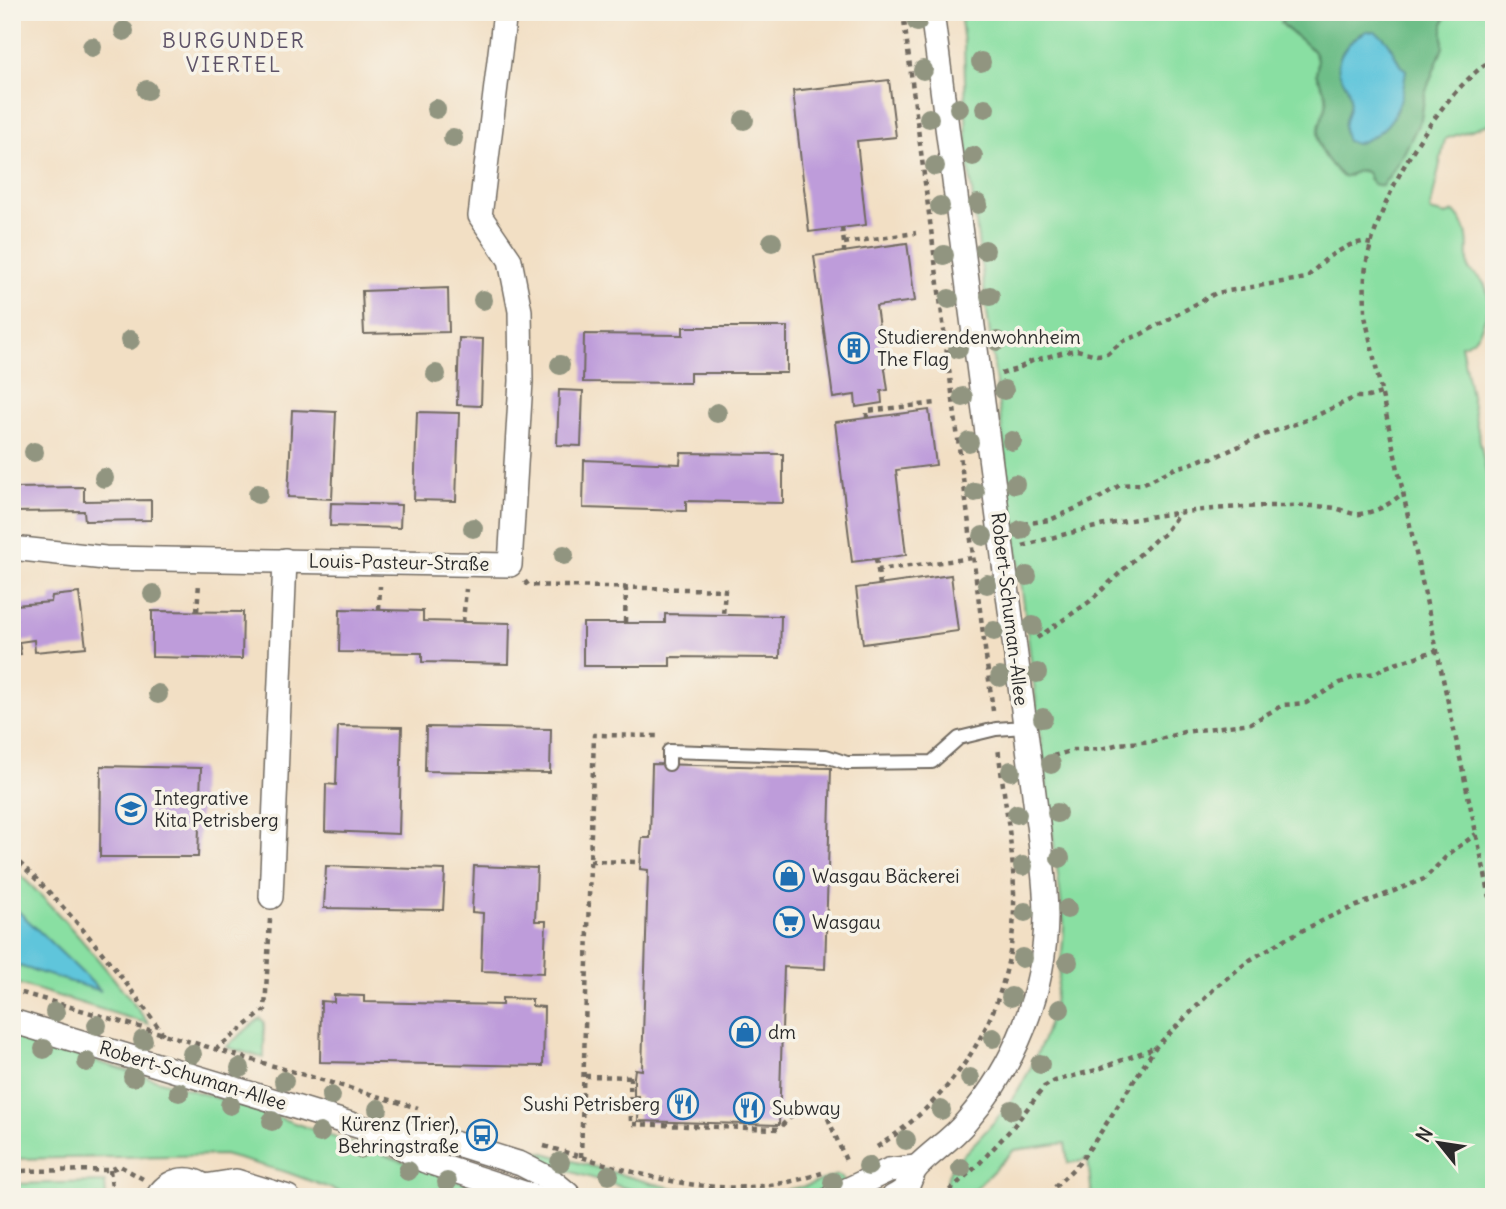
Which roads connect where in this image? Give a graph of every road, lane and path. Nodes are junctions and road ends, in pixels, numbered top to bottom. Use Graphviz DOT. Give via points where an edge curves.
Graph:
graph roads {
  1 [pos="505,12"];
  2 [pos="903,12"];
  3 [pos="932,12"];
  4 [pos="1494,58"];
  5 [pos="842,228"];
  6 [pos="916,233"];
  7 [pos="844,243"];
  8 [pos="1371,244"];
  9 [pos="844,253"];
  10 [pos="981,380"];
  11 [pos="1381,393"];
  12 [pos="937,403"];
  13 [pos="867,411"];
  14 [pos="1403,493"];
  15 [pos="1180,513"];
  16 [pos="999,529"];
  17 [pos="12,548"];
  18 [pos="1002,553"];
  19 [pos="973,558"];
  20 [pos="876,559"];
  21 [pos="285,560"];
  22 [pos="510,565"];
  23 [pos="878,570"];
  24 [pos="199,578"];
  25 [pos="380,581"];
  26 [pos="466,584"];
  27 [pos="880,584"];
  28 [pos="626,589"];
  29 [pos="379,609"];
  30 [pos="197,611"];
  31 [pos="723,615"];
  32 [pos="463,622"];
  33 [pos="625,622"];
  34 [pos="1014,643"];
  35 [pos="1437,650"];
  36 [pos="1024,727"];
  37 [pos="996,729"];
  38 [pos="662,736"];
  39 [pos="1029,760"];
  40 [pos="669,764"];
  41 [pos="1476,834"];
  42 [pos="12,856"];
  43 [pos="590,861"];
  44 [pos="641,862"];
  45 [pos="271,897"];
  46 [pos="1494,916"];
  47 [pos="12,990"];
  48 [pos="12,1021"];
  49 [pos="163,1034"];
  50 [pos="1155,1048"];
  51 [pos="214,1051"];
  52 [pos="585,1076"];
  53 [pos="824,1109"];
  54 [pos="428,1111"];
  55 [pos="795,1113"];
  56 [pos="374,1131"];
  57 [pos="537,1145"];
  58 [pos="867,1152"];
  59 [pos="581,1157"];
  60 [pos="856,1158"];
  61 [pos="847,1163"];
  62 [pos="836,1167"];
  63 [pos="916,1167"];
  64 [pos="110,1170"];
  65 [pos="12,1171"];
  66 [pos="824,1172"];
  67 [pos="1055,1186"];
  68 [pos="210,1191"];
  69 [pos="160,1193"];
  70 [pos="567,1196"];
  71 [pos="113,1197"];
  72 [pos="288,1197"];
  73 [pos="537,1197"];
  74 [pos="832,1197"];
  75 [pos="893,1197"];
  76 [pos="942,1197"];
  1 -- 22 [label="street, Louis-Pasteur-Straße" via="480,216 510,260 520,311 521,381"];
  2 -- 19 [label="path"];
  3 -- 10 [label="street, Robert-Schuman-Allee"];
  4 -- 8 [label="path" via="1458,88 1425,133 1393,187"];
  5 -- 7 [label="path"];
  6 -- 7 [label="path"];
  7 -- 9 [label="path"];
  8 -- 10 [label="path" via="1350,245 1328,257 1306,278 1216,292 1107,354 1077,350 1052,354"];
  8 -- 11 [label="path" via="1365,316"];
  10 -- 16 [label="street, Robert-Schuman-Allee"];
  11 -- 14 [label="path"];
  11 -- 16 [label="path" via="1356,397 1142,484 1120,485 1050,520"];
  12 -- 13 [label="path"];
  14 -- 15 [label="path" via="1389,505 1357,514 1301,506"];
  14 -- 35 [label="path"];
  15 -- 18 [label="path" via="1086,529"];
  15 -- 34 [label="path" via="1163,535 1089,602 1039,637"];
  16 -- 18 [label="street, Robert-Schuman-Allee"];
  17 -- 21 [label="street, Louis-Pasteur-Straße" via="105,558"];
  18 -- 34 [label="street, Robert-Schuman-Allee"];
  19 -- 23 [label="path"];
  19 -- 37 [label="path"];
  20 -- 23 [label="path"];
  21 -- 22 [label="street, Louis-Pasteur-Straße"];
  21 -- 45 [label="street"];
  22 -- 28 [label="path" via="528,585"];
  23 -- 27 [label="path"];
  24 -- 30 [label="path"];
  25 -- 29 [label="path"];
  26 -- 32 [label="path"];
  28 -- 31 [label="path" via="725,590"];
  28 -- 33 [label="path"];
  34 -- 36 [label="street, Robert-Schuman-Allee"];
  35 -- 39 [label="path" via="1357,676 1306,703 1283,705 1251,723"];
  35 -- 41 [label="path"];
  36 -- 37 [label="lane"];
  36 -- 39 [label="street, Robert-Schuman-Allee"];
  37 -- 40 [label="lane" via="960,738 932,762 847,763 826,756 669,751"];
  37 -- 58 [label="path" via="1014,882 1011,947 1000,994 975,1047 942,1095 899,1133"];
  38 -- 43 [label="path" via="594,734"];
  39 -- 63 [label="street, Robert-Schuman-Allee" via="1046,910 1035,994 1017,1043 993,1087 959,1130"];
  41 -- 46 [label="path"];
  41 -- 50 [label="path" via="1424,879 1334,915 1250,960"];
  42 -- 49 [label="path" via="96,944"];
  43 -- 44 [label="path"];
  43 -- 52 [label="path"];
  45 -- 51 [label="path" via="265,1010"];
  47 -- 49 [label="path"];
  48 -- 56 [label="street, Robert-Schuman-Allee"];
  49 -- 51 [label="path"];
  50 -- 67 [label="path" via="1079,1163"];
  50 -- 76 [label="path" via="1044,1087 977,1166"];
  51 -- 54 [label="path"];
  52 -- 55 [label="path" via="632,1076 631,1124 778,1129"];
  52 -- 59 [label="path"];
  53 -- 61 [label="path"];
  56 -- 70 [label="street, Robert-Schuman-Allee" via="430,1136 521,1164 550,1179"];
  56 -- 73 [label="street, Robert-Schuman-Allee" via="425,1161"];
  57 -- 59 [label="path"];
  59 -- 66 [label="path" via="680,1183 727,1189 778,1184"];
  60 -- 61 [label="path"];
  61 -- 62 [label="path"];
  63 -- 74 [label="street" via="889,1170"];
  63 -- 75 [label="street, Robert-Schuman-Allee" via="908,1187"];
  64 -- 65 [label="path"];
  64 -- 69 [label="path" via="120,1166"];
  64 -- 71 [label="path"];
  68 -- 69 [label="street" via="188,1179"];
  68 -- 72 [label="street" via="236,1181"];
}
